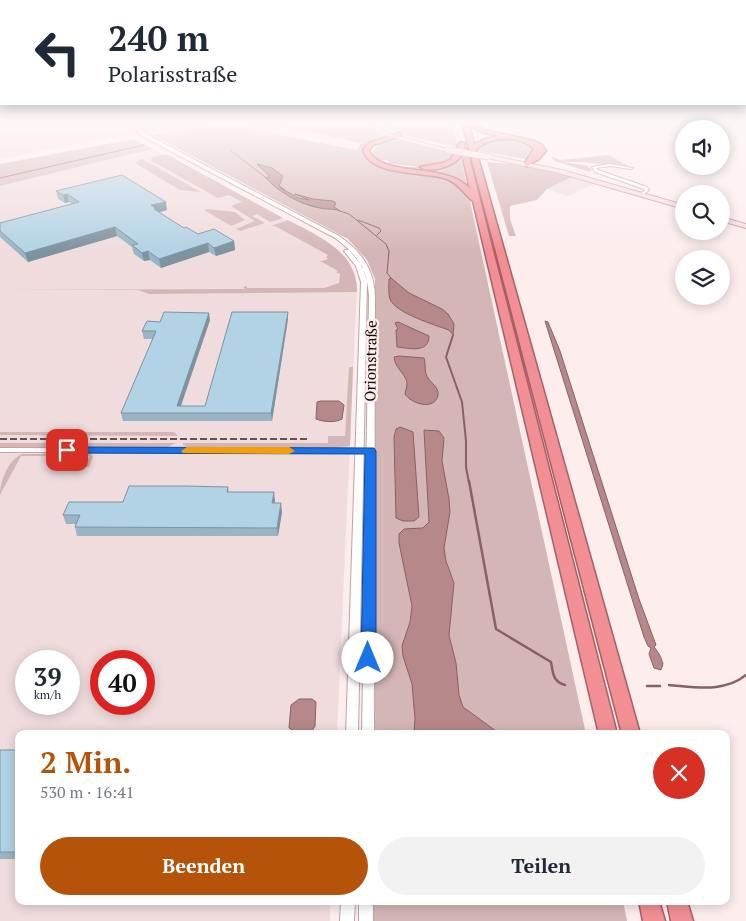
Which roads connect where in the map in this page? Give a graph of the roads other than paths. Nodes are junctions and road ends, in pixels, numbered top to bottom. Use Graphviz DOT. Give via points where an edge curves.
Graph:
graph roads {
  1 [pos="193,165"];
  2 [pos="200,165"];
  3 [pos="384,165"];
  4 [pos="392,165"];
  5 [pos="442,165"];
  6 [pos="468,165"];
  7 [pos="477,165"];
  8 [pos="544,165"];
  9 [pos="546,165"];
  10 [pos="631,168"];
  11 [pos="621,188"];
  12 [pos="642,194"];
  13 [pos="675,204"];
  14 [pos="478,206"];
  15 [pos="730,221"];
  16 [pos="746,226"];
  17 [pos="0,450"];
  18 [pos="365,451"];
  19 [pos="352,730"];
  20 [pos="368,730"];
  21 [pos="607,730"];
  22 [pos="631,730"];
  23 [pos="348,905"];
  24 [pos="366,905"];
  25 [pos="651,905"];
  26 [pos="678,905"];
  27 [pos="347,921"];
  28 [pos="366,921"];
  29 [pos="654,921"];
  30 [pos="682,921"];
  1 -- 18 [label="street, Orionstraße" via="327,237 340,245 359,266 364,282"];
  2 -- 18 [label="street, Orionstraße" via="338,238 364,261 372,285"];
  3 -- 14 [label="highway" via="455,180 469,189"];
  4 -- 5 [label="highway" via="417,168"];
  6 -- 14 [label="highway"];
  7 -- 22 [label="highway"];
  8 -- 11 [label="main road"];
  9 -- 11 [label="main road"];
  10 -- 12 [label="street" via="594,166 596,171 646,188"];
  11 -- 12 [label="main road"];
  12 -- 13 [label="main road"];
  14 -- 21 [label="highway"];
  15 -- 16 [label="main road"];
  17 -- 18 [label="street"];
  18 -- 19 [label="street, Orionstraße"];
  18 -- 20 [label="street, Orionstraße"];
  23 -- 27 [label="street"];
  24 -- 28 [label="street"];
  25 -- 29 [label="highway"];
  26 -- 30 [label="highway"];
}
